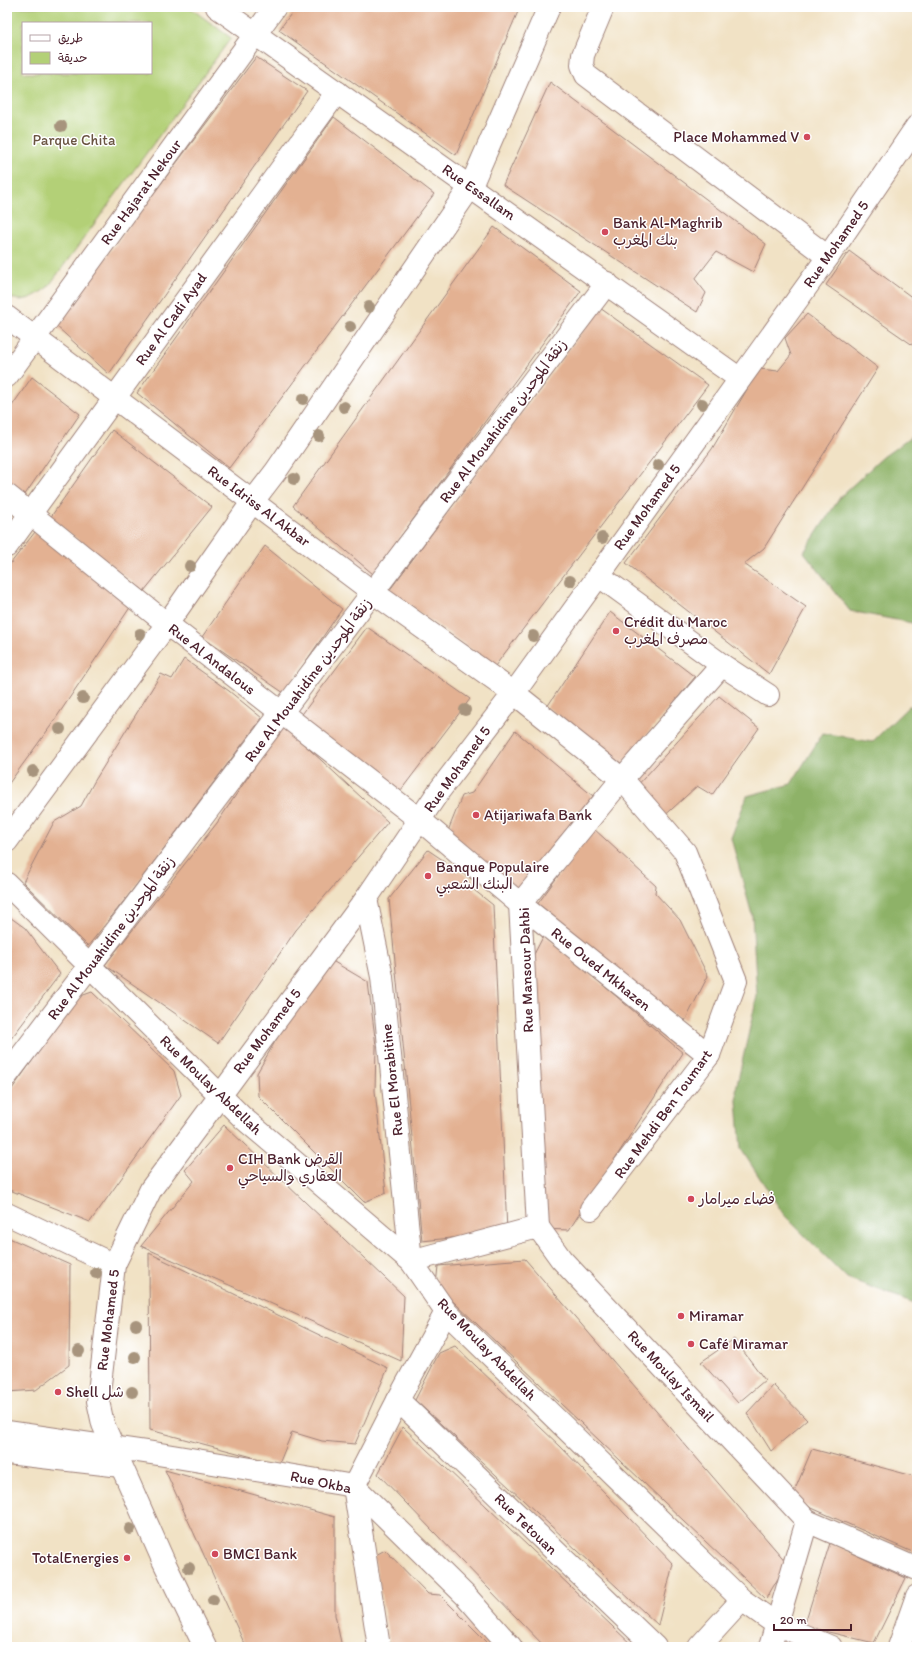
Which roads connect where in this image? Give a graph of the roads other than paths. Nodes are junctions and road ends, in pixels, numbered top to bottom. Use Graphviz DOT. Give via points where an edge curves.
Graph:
graph roads {
  1 [pos="217,7"];
  2 [pos="275,7"];
  3 [pos="549,7"];
  4 [pos="603,7"];
  5 [pos="255,34"];
  6 [pos="337,92"];
  7 [pos="917,126"];
  8 [pos="471,186"];
  9 [pos="828,257"];
  10 [pos="607,284"];
  11 [pos="7,317"];
  12 [pos="35,338"];
  13 [pos="7,376"];
  14 [pos="740,378"];
  15 [pos="113,398"];
  16 [pos="7,495"];
  17 [pos="253,501"];
  18 [pos="31,514"];
  19 [pos="7,546"];
  20 [pos="598,574"];
  21 [pos="374,593"];
  22 [pos="167,624"];
  23 [pos="722,665"];
  24 [pos="514,693"];
  25 [pos="768,695"];
  26 [pos="281,713"];
  27 [pos="622,779"];
  28 [pos="420,820"];
  29 [pos="7,841"];
  30 [pos="7,884"];
  31 [pos="366,899"];
  32 [pos="520,904"];
  33 [pos="89,966"];
  34 [pos="709,1055"];
  35 [pos="7,1075"];
  36 [pos="220,1096"];
  37 [pos="591,1209"];
  38 [pos="7,1214"];
  39 [pos="538,1227"];
  40 [pos="411,1262"];
  41 [pos="114,1265"];
  42 [pos="446,1312"];
  43 [pos="398,1400"];
  44 [pos="7,1432"];
  45 [pos="7,1453"];
  46 [pos="118,1456"];
  47 [pos="354,1486"];
  48 [pos="807,1521"];
  49 [pos="917,1569"];
  50 [pos="917,1596"];
  51 [pos="742,1600"];
  52 [pos="776,1624"];
  53 [pos="206,1647"];
  54 [pos="379,1647"];
  55 [pos="511,1647"];
  56 [pos="655,1647"];
  57 [pos="699,1647"];
  58 [pos="770,1647"];
  59 [pos="831,1647"];
  60 [pos="899,1647"];
  1 -- 5 [label="street, Rue Essallam"];
  2 -- 5 [label="street, Rue Hajarat Nekour"];
  3 -- 8 [label="street"];
  4 -- 9 [label="street" via="584,55 582,65 586,75"];
  5 -- 6 [label="street, Rue Essallam"];
  5 -- 12 [label="street, Rue Hajarat Nekour"];
  6 -- 8 [label="street, Rue Essallam"];
  6 -- 15 [label="street, Rue Al Cadi Ayad"];
  7 -- 9 [label="street, Rue Mohamed 5"];
  8 -- 10 [label="street, Rue Essallam"];
  8 -- 17 [label="street"];
  9 -- 14 [label="street, Rue Mohamed 5"];
  10 -- 14 [label="street, Rue Essallam"];
  10 -- 21 [label="street, Rue Al Mouahidine زنقة الموحدين"];
  11 -- 12 [label="street, Rue Idriss Al Akbar"];
  12 -- 13 [label="street, Rue Hajarat Nekour"];
  12 -- 15 [label="street, Rue Idriss Al Akbar"];
  14 -- 20 [label="street, Rue Mohamed 5"];
  15 -- 17 [label="street, Rue Idriss Al Akbar"];
  15 -- 18 [label="street, Rue Al Cadi Ayad"];
  16 -- 18 [label="street, Rue Al Andalous"];
  17 -- 21 [label="street, Rue Idriss Al Akbar"];
  17 -- 22 [label="street"];
  18 -- 19 [label="street, Rue Al Cadi Ayad"];
  18 -- 22 [label="street, Rue Al Andalous"];
  20 -- 23 [label="street"];
  20 -- 24 [label="street, Rue Mohamed 5"];
  21 -- 24 [label="street, Rue Idriss Al Akbar"];
  21 -- 26 [label="street, Rue Al Mouahidine زنقة الموحدين"];
  22 -- 26 [label="street, Rue Al Andalous"];
  22 -- 29 [label="street"];
  23 -- 25 [label="street"];
  23 -- 27 [label="street, Rue Mansour Dahbi"];
  24 -- 27 [label="street, Rue Mehdi Ben Toumart"];
  24 -- 28 [label="street, Rue Mohamed 5"];
  26 -- 28 [label="street, Rue Al Andalous"];
  26 -- 33 [label="street, Rue Al Mouahidine زنقة الموحدين"];
  27 -- 32 [label="street, Rue Mansour Dahbi"];
  27 -- 34 [label="street, Rue Mehdi Ben Toumart" via="686,852 736,981"];
  28 -- 31 [label="street, Rue Mohamed 5"];
  28 -- 32 [label="street, Rue Oued Mkhazen"];
  30 -- 33 [label="street, Rue Moulay Abdellah"];
  31 -- 36 [label="street, Rue Mohamed 5"];
  31 -- 40 [label="street, Rue El Morabitine" via="382,977"];
  32 -- 34 [label="street, Rue Oued Mkhazen"];
  32 -- 39 [label="street, Rue Mansour Dahbi"];
  33 -- 35 [label="street, Rue Al Mouahidine زنقة الموحدين"];
  33 -- 36 [label="street, Rue Moulay Abdellah"];
  34 -- 37 [label="street, Rue Mehdi Ben Toumart"];
  36 -- 40 [label="street, Rue Moulay Abdellah"];
  36 -- 41 [label="street, Rue Mohamed 5" via="151,1189"];
  38 -- 41 [label="street"];
  39 -- 40 [label="street"];
  39 -- 48 [label="street, Rue Moulay Ismail" via="561,1259"];
  40 -- 42 [label="street, Rue Moulay Abdellah"];
  41 -- 46 [label="street, Rue Mohamed 5" via="98,1401 103,1424"];
  42 -- 43 [label="street"];
  42 -- 51 [label="street, Rue Moulay Abdellah"];
  43 -- 47 [label="street"];
  43 -- 56 [label="street, Rue Tetouan"];
  44 -- 46 [label="street"];
  45 -- 46 [label="street"];
  46 -- 47 [label="street, Rue Okba"];
  46 -- 53 [label="street, Rue Mohamed 5" via="163,1560"];
  47 -- 54 [label="street"];
  47 -- 55 [label="street, Rue Okba" via="466,1596"];
  48 -- 49 [label="street"];
  48 -- 52 [label="street"];
  50 -- 60 [label="street"];
  51 -- 52 [label="street, Rue Moulay Abdellah"];
  51 -- 57 [label="street"];
  52 -- 58 [label="street"];
  52 -- 59 [label="street, Rue Moulay Abdellah"];
}
